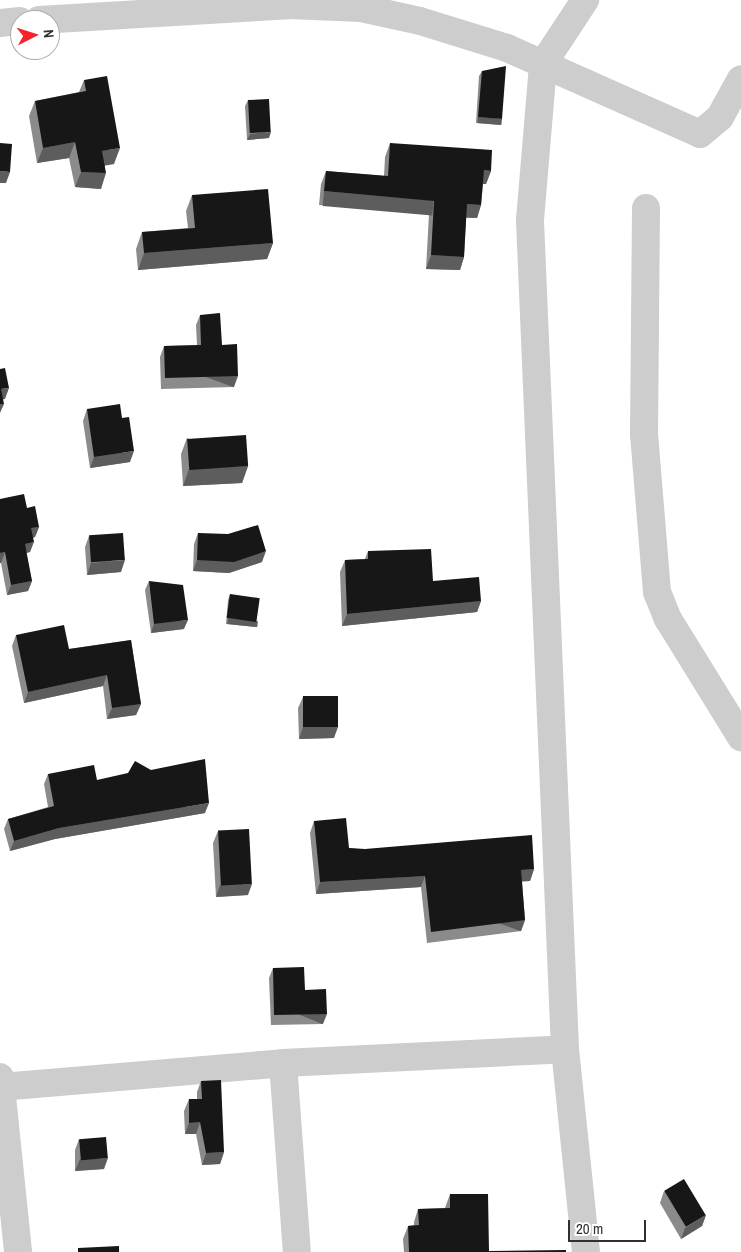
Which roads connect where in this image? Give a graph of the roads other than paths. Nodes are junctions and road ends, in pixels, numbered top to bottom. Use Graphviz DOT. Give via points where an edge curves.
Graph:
graph roads {
  1 [pos="585,0"];
  2 [pos="60,19"];
  3 [pos="543,64"];
  4 [pos="741,79"];
  5 [pos="646,208"];
  6 [pos="741,737"];
  7 [pos="565,1050"];
  8 [pos="283,1063"];
  9 [pos="0,1077"];
  10 [pos="0,1087"];
  11 [pos="18,1252"];
  12 [pos="297,1252"];
  13 [pos="586,1252"];
  1 -- 3 [label="street"];
  2 -- 3 [label="street" via="289,5 361,8 420,21"];
  3 -- 4 [label="street" via="700,134 720,118"];
  3 -- 7 [label="street" via="530,220"];
  5 -- 6 [label="street" via="644,434 657,592 668,619"];
  7 -- 8 [label="street"];
  7 -- 13 [label="street"];
  8 -- 10 [label="street"];
  8 -- 12 [label="street"];
  9 -- 10 [label="street"];
  10 -- 11 [label="street"];
}
